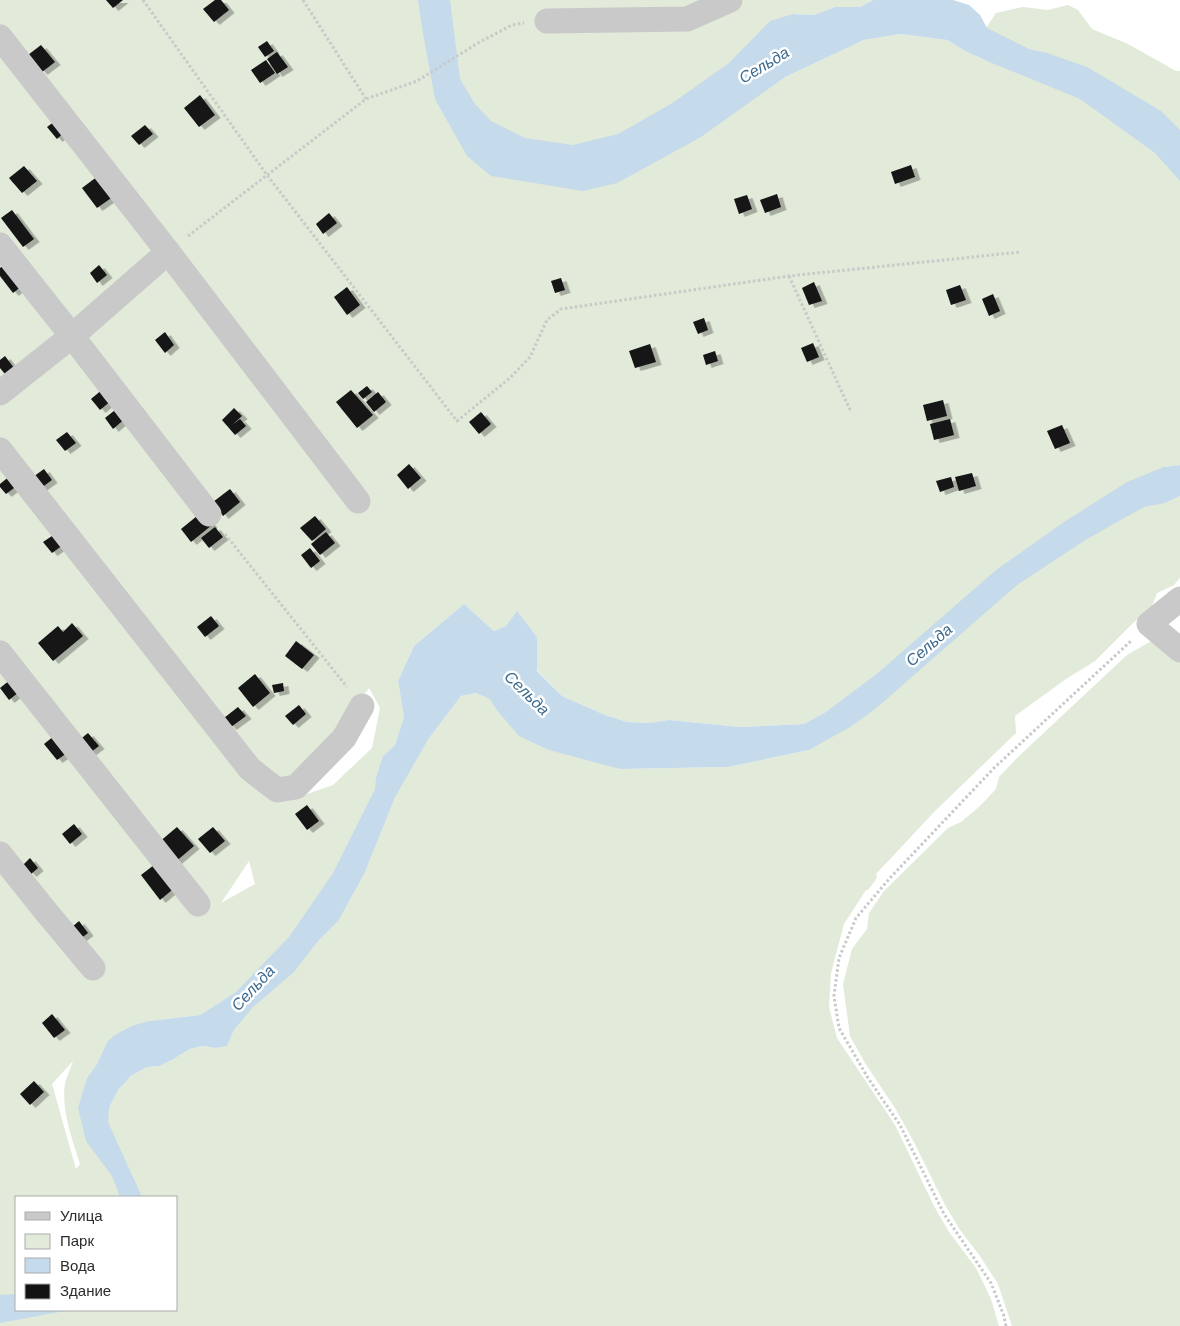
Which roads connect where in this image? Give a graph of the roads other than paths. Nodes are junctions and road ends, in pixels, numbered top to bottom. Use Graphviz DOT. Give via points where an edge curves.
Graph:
graph roads {
  1 [pos="730,0"];
  2 [pos="547,21"];
  3 [pos="0,37"];
  4 [pos="0,245"];
  5 [pos="168,252"];
  6 [pos="72,336"];
  7 [pos="0,393"];
  8 [pos="0,450"];
  9 [pos="358,501"];
  10 [pos="209,514"];
  11 [pos="1180,599"];
  12 [pos="1180,650"];
  13 [pos="0,653"];
  14 [pos="362,706"];
  15 [pos="0,854"];
  16 [pos="198,904"];
  17 [pos="93,968"];
  1 -- 2 [label="lane" via="687,18"];
  3 -- 5 [label="lane"];
  4 -- 6 [label="lane"];
  5 -- 6 [label="lane"];
  5 -- 9 [label="lane"];
  6 -- 7 [label="lane"];
  6 -- 10 [label="lane"];
  8 -- 14 [label="lane" via="250,769 277,790 296,788 344,738"];
  11 -- 12 [label="lane" via="1149,624"];
  13 -- 16 [label="lane"];
  15 -- 17 [label="lane"];
}
